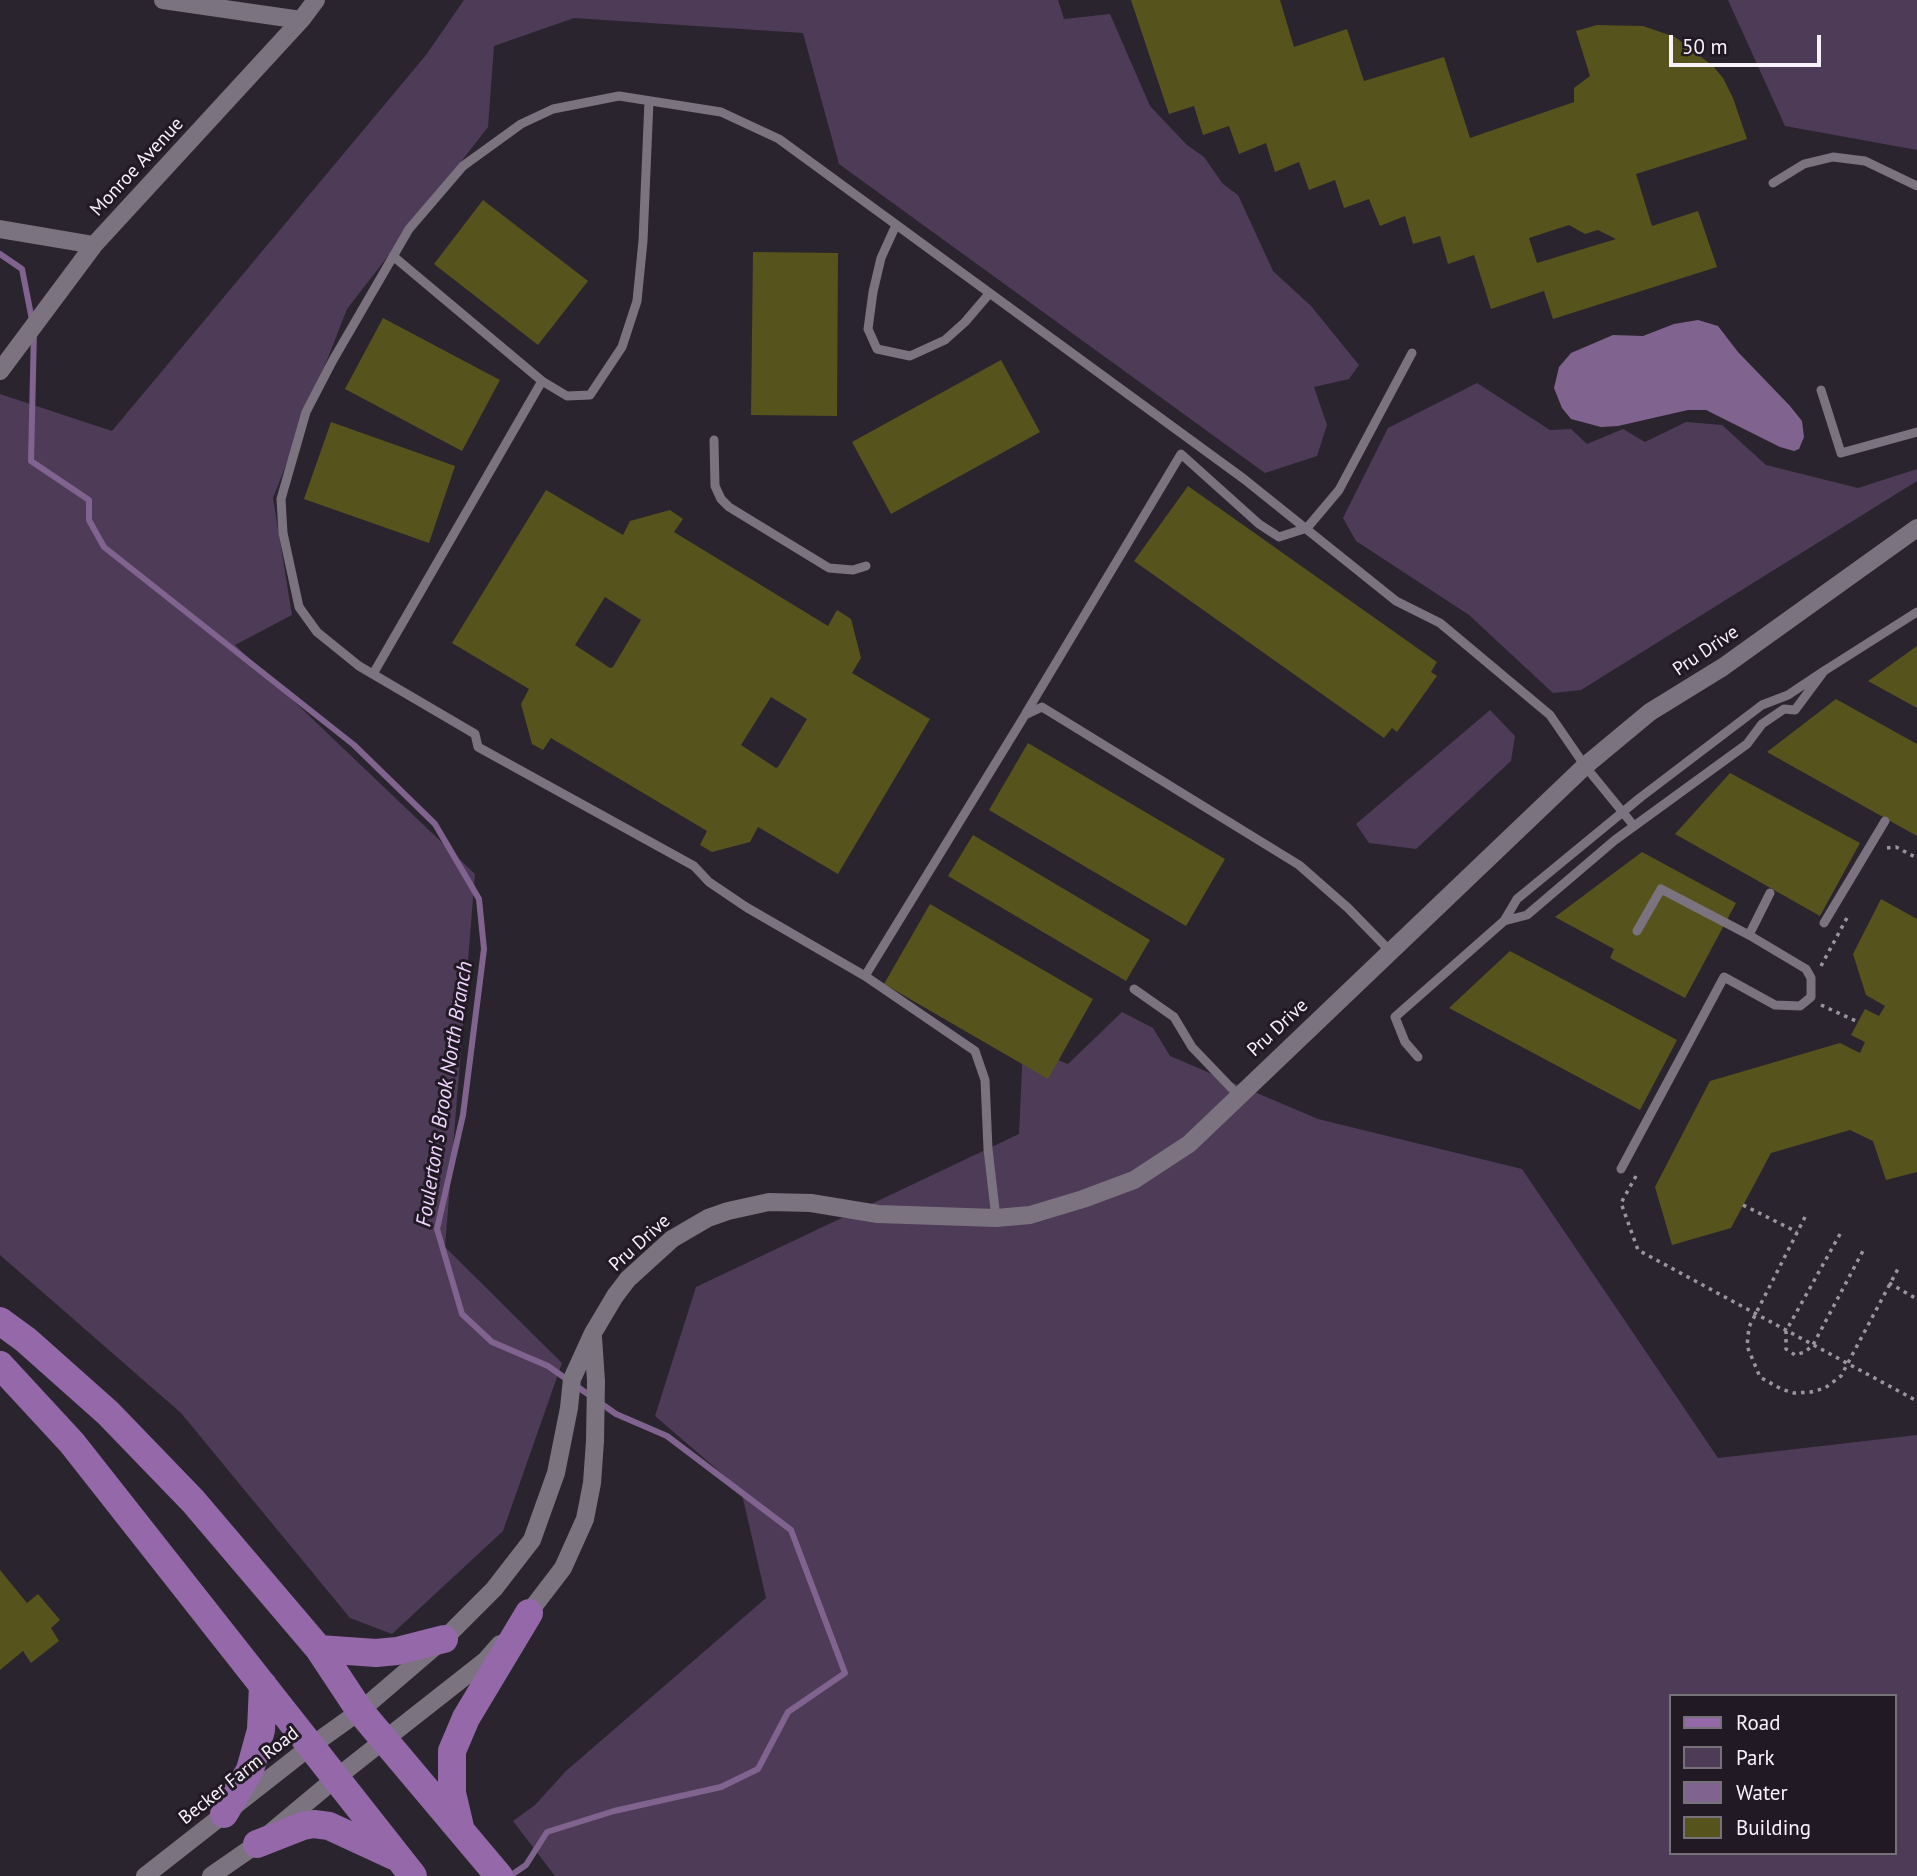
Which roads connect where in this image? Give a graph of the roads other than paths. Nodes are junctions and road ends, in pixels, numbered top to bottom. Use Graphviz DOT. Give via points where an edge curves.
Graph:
graph roads {
  1 [pos="163,0"];
  2 [pos="316,0"];
  3 [pos="301,20"];
  4 [pos="649,101"];
  5 [pos="1773,183"];
  6 [pos="1917,186"];
  7 [pos="895,225"];
  8 [pos="0,229"];
  9 [pos="94,246"];
  10 [pos="393,256"];
  11 [pos="989,294"];
  12 [pos="1412,353"];
  13 [pos="0,371"];
  14 [pos="542,381"];
  15 [pos="1821,390"];
  16 [pos="1917,432"];
  17 [pos="714,440"];
  18 [pos="1307,528"];
  19 [pos="1917,528"];
  20 [pos="866,566"];
  21 [pos="1917,612"];
  22 [pos="1824,671"];
  23 [pos="373,674"];
  24 [pos="1025,715"];
  25 [pos="1585,766"];
  26 [pos="1623,811"];
  27 [pos="1885,821"];
  28 [pos="1634,826"];
  29 [pos="1770,893"];
  30 [pos="1504,921"];
  31 [pos="1824,923"];
  32 [pos="1637,931"];
  33 [pos="1749,935"];
  34 [pos="1390,951"];
  35 [pos="865,976"];
  36 [pos="1134,989"];
  37 [pos="1418,1057"];
  38 [pos="1238,1095"];
  39 [pos="1621,1169"];
  40 [pos="996,1218"];
  41 [pos="0,1321"];
  42 [pos="593,1333"];
  43 [pos="0,1365"];
  44 [pos="529,1613"];
  45 [pos="444,1639"];
  46 [pos="319,1649"];
  47 [pos="263,1685"];
  48 [pos="360,1711"];
  49 [pos="385,1741"];
  50 [pos="310,1746"];
  51 [pos="335,1778"];
  52 [pos="224,1814"];
  53 [pos="460,1830"];
  54 [pos="257,1844"];
  55 [pos="407,1868"];
  56 [pos="497,1873"];
  57 [pos="145,1876"];
  58 [pos="211,1876"];
  1 -- 3 [label="street"];
  2 -- 3 [label="street, Monroe Avenue"];
  3 -- 9 [label="street, Monroe Avenue"];
  4 -- 7 [label="lane" via="721,112 779,139"];
  4 -- 10 [label="lane" via="619,96 552,110 521,124 463,166 409,229"];
  4 -- 14 [label="lane" via="637,301 622,347 590,395 568,396"];
  5 -- 6 [label="lane" via="1804,164 1833,157 1866,161"];
  7 -- 11 [label="lane"];
  7 -- 11 [label="lane" via="873,292 868,329 877,348 910,356 945,340"];
  8 -- 9 [label="street"];
  9 -- 13 [label="street, Monroe Avenue"];
  10 -- 14 [label="lane"];
  10 -- 23 [label="lane" via="306,412 281,499 283,533 299,607 317,632"];
  11 -- 18 [label="lane"];
  12 -- 18 [label="lane" via="1339,490"];
  14 -- 23 [label="lane"];
  15 -- 16 [label="lane" via="1841,453"];
  17 -- 20 [label="lane" via="715,486 729,507 829,568"];
  18 -- 24 [label="lane" via="1279,537 1258,524 1181,454"];
  18 -- 25 [label="lane" via="1396,601 1440,623 1550,715"];
  19 -- 25 [label="street, Pru Drive" via="1723,667 1650,712"];
  21 -- 22 [label="lane"];
  22 -- 26 [label="lane" via="1788,695 1762,705"];
  22 -- 28 [label="lane" via="1795,710 1784,709 1762,724 1747,744"];
  23 -- 35 [label="lane" via="475,734 478,747 694,866 746,907"];
  24 -- 34 [label="lane" via="1042,707 1299,865"];
  24 -- 35 [label="lane"];
  25 -- 26 [label="lane"];
  25 -- 34 [label="street, Pru Drive"];
  26 -- 28 [label="lane"];
  26 -- 30 [label="lane" via="1517,899"];
  27 -- 31 [label="lane"];
  28 -- 30 [label="lane" via="1527,915"];
  29 -- 33 [label="lane"];
  30 -- 37 [label="lane" via="1395,1017 1405,1042"];
  32 -- 33 [label="lane" via="1661,889"];
  33 -- 39 [label="lane" via="1806,970 1811,997 1800,1006 1775,1005 1724,977"];
  34 -- 38 [label="street, Pru Drive"];
  35 -- 40 [label="lane" via="975,1051 985,1080"];
  36 -- 38 [label="lane" via="1174,1017 1192,1047"];
  38 -- 40 [label="street, Pru Drive" via="1189,1144 1134,1180 1030,1215"];
  40 -- 42 [label="street, Pru Drive" via="878,1214 790,1201 728,1211 690,1228 656,1252 615,1296"];
  41 -- 46 [label="main road" via="108,1413 193,1501"];
  42 -- 44 [label="street" via="596,1411 585,1519 563,1568"];
  42 -- 45 [label="street, Pru Drive" via="572,1379 556,1473 532,1540 494,1589"];
  43 -- 47 [label="main road" via="72,1443"];
  44 -- 49 [label="street" via="485,1660"];
  44 -- 53 [label="main road" via="466,1718 452,1751 452,1793"];
  45 -- 46 [label="main road" via="376,1653"];
  45 -- 48 [label="street, Pru Drive"];
  46 -- 48 [label="main road"];
  47 -- 50 [label="main road"];
  47 -- 52 [label="main road" via="261,1730 250,1770"];
  48 -- 49 [label="main road"];
  48 -- 50 [label="street, Becker Farm Road"];
  49 -- 51 [label="street"];
  49 -- 53 [label="main road"];
  50 -- 51 [label="main road"];
  50 -- 52 [label="street, Becker Farm Road"];
  51 -- 54 [label="street"];
  51 -- 55 [label="main road"];
  52 -- 57 [label="street, Becker Farm Road"];
  53 -- 56 [label="main road"];
  54 -- 55 [label="main road" via="303,1826 329,1826"];
  54 -- 58 [label="street"];
}
